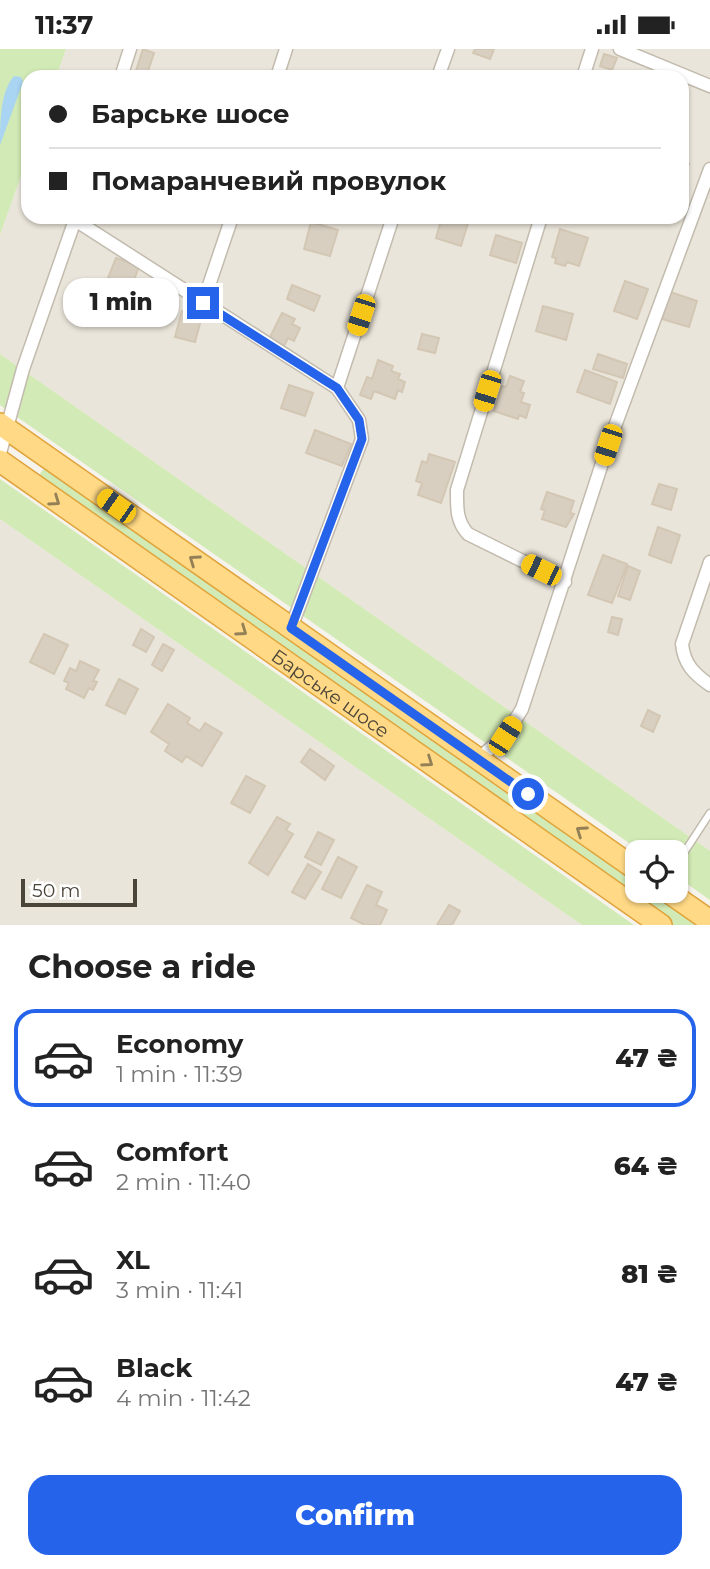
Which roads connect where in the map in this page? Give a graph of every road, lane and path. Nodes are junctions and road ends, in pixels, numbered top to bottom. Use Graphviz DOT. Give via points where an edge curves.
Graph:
graph roads {
  1 [pos="130,49"];
  2 [pos="286,49"];
  3 [pos="448,49"];
  4 [pos="592,49"];
  5 [pos="620,49"];
  6 [pos="645,54"];
  7 [pos="123,70"];
  8 [pos="279,70"];
  9 [pos="440,70"];
  10 [pos="585,70"];
  11 [pos="678,70"];
  12 [pos="689,76"];
  13 [pos="710,86"];
  14 [pos="710,169"];
  15 [pos="74,224"];
  16 [pos="85,224"];
  17 [pos="230,224"];
  18 [pos="391,224"];
  19 [pos="539,224"];
  20 [pos="203,303"];
  21 [pos="337,388"];
  22 [pos="3,426"];
  23 [pos="0,453"];
  24 [pos="0,461"];
  25 [pos="710,562"];
  26 [pos="565,582"];
  27 [pos="291,628"];
  28 [pos="710,685"];
  29 [pos="478,759"];
  30 [pos="710,813"];
  31 [pos="688,847"];
  32 [pos="625,862"];
  33 [pos="684,903"];
  34 [pos="710,921"];
  35 [pos="661,925"];
  1 -- 7 [label="street"];
  2 -- 8 [label="street"];
  3 -- 9 [label="street"];
  4 -- 10 [label="street"];
  5 -- 6 [label="street"];
  6 -- 11 [label="street"];
  12 -- 13 [label="street"];
  14 -- 26 [label="street" via="608,445"];
  15 -- 22 [label="street"];
  16 -- 20 [label="street"];
  17 -- 20 [label="street"];
  18 -- 21 [label="street"];
  19 -- 26 [label="street" via="457,490 457,511 468,534"];
  20 -- 21 [label="street"];
  21 -- 27 [label="street" via="359,420 362,439"];
  22 -- 23 [label="street"];
  27 -- 22 [label="highway, Барське шосе, one-way"];
  24 -- 35 [label="highway, Барське шосе, one-way"];
  25 -- 28 [label="street" via="682,644 694,674"];
  26 -- 29 [label="street" via="522,709 505,736"];
  27 -- 29 [label="highway, Барське шосе"];
  32 -- 29 [label="highway, Барське шосе, one-way"];
  30 -- 31 [label="lane"];
  33 -- 34 [label="highway"];
}
